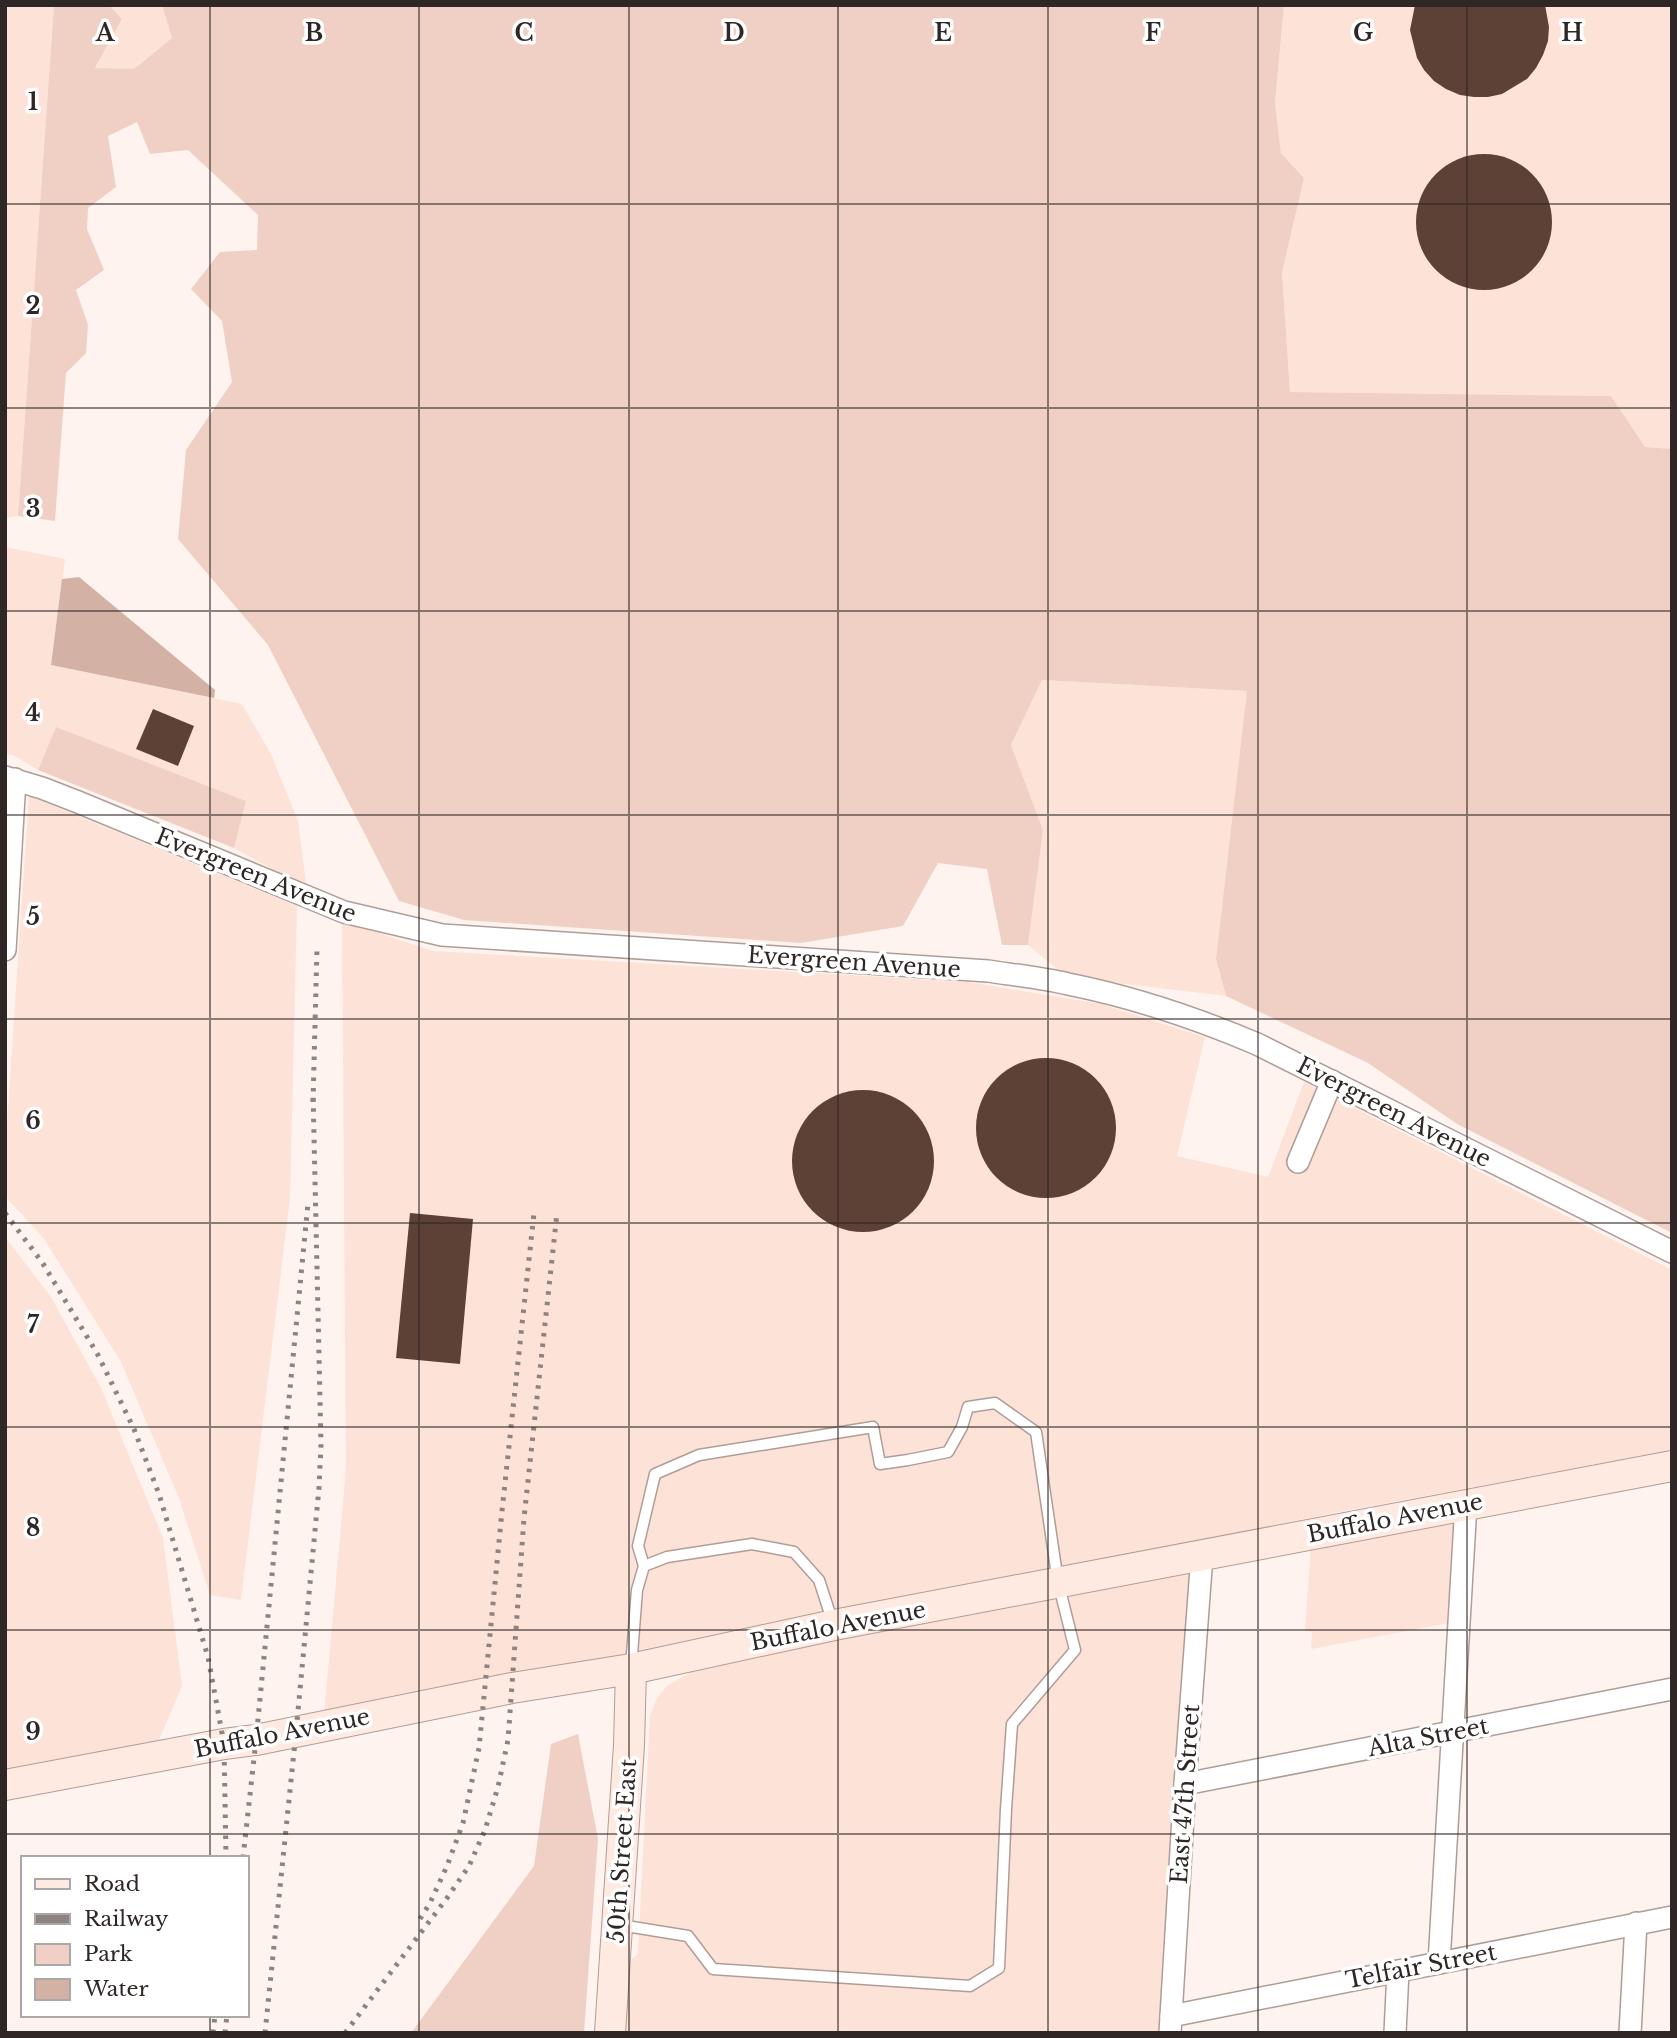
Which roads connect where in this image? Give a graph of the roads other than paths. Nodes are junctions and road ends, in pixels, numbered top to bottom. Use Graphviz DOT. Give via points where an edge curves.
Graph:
graph roads {
  1 [pos="10,778"];
  2 [pos="5,950"];
  3 [pos="1332,1081"];
  4 [pos="1298,1163"];
  5 [pos="1672,1252"];
  6 [pos="1672,1466"];
  7 [pos="1466,1504"];
  8 [pos="1202,1555"];
  9 [pos="644,1566"];
  10 [pos="1058,1582"];
  11 [pos="834,1625"];
  12 [pos="631,1669"];
  13 [pos="1672,1689"];
  14 [pos="1454,1732"];
  15 [pos="1185,1784"];
  16 [pos="5,1785"];
  17 [pos="1672,1917"];
  18 [pos="1636,1923"];
  19 [pos="617,1925"];
  20 [pos="1439,1963"];
  21 [pos="1398,1971"];
  22 [pos="1170,2025"];
  23 [pos="610,2033"];
  24 [pos="1395,2033"];
  25 [pos="1630,2033"];
  1 -- 2 [label="street"];
  1 -- 3 [label="street, Evergreen Avenue" via="315,901 386,923 442,935 988,971 1066,983 1208,1023"];
  3 -- 4 [label="street"];
  3 -- 5 [label="street, Evergreen Avenue"];
  6 -- 7 [label="street, Buffalo Avenue"];
  7 -- 8 [label="street, Buffalo Avenue"];
  7 -- 14 [label="street"];
  8 -- 10 [label="street, Buffalo Avenue"];
  8 -- 15 [label="street, East 47th Street"];
  9 -- 10 [label="lane" via="638,1546 655,1474 699,1455 873,1427 880,1464 948,1452 968,1408 995,1403 1036,1432"];
  9 -- 11 [label="lane" via="667,1557 752,1544 794,1552 819,1580"];
  9 -- 12 [label="lane" via="637,1590"];
  10 -- 11 [label="street, Buffalo Avenue"];
  10 -- 19 [label="lane" via="1075,1650 1012,1724 999,1968 970,1986 713,1969 688,1936"];
  11 -- 12 [label="street, Buffalo Avenue"];
  12 -- 16 [label="street, Buffalo Avenue"];
  12 -- 19 [label="street, 50th Street East"];
  13 -- 14 [label="street, Alta Street"];
  14 -- 15 [label="street, Alta Street"];
  14 -- 20 [label="street"];
  15 -- 22 [label="street, East 47th Street"];
  17 -- 18 [label="street, Telfair Street"];
  18 -- 20 [label="street, Telfair Street"];
  18 -- 25 [label="street"];
  19 -- 23 [label="street, 50th Street East"];
  20 -- 21 [label="street, Telfair Street"];
  21 -- 22 [label="street, Telfair Street"];
  21 -- 24 [label="street"];
}
